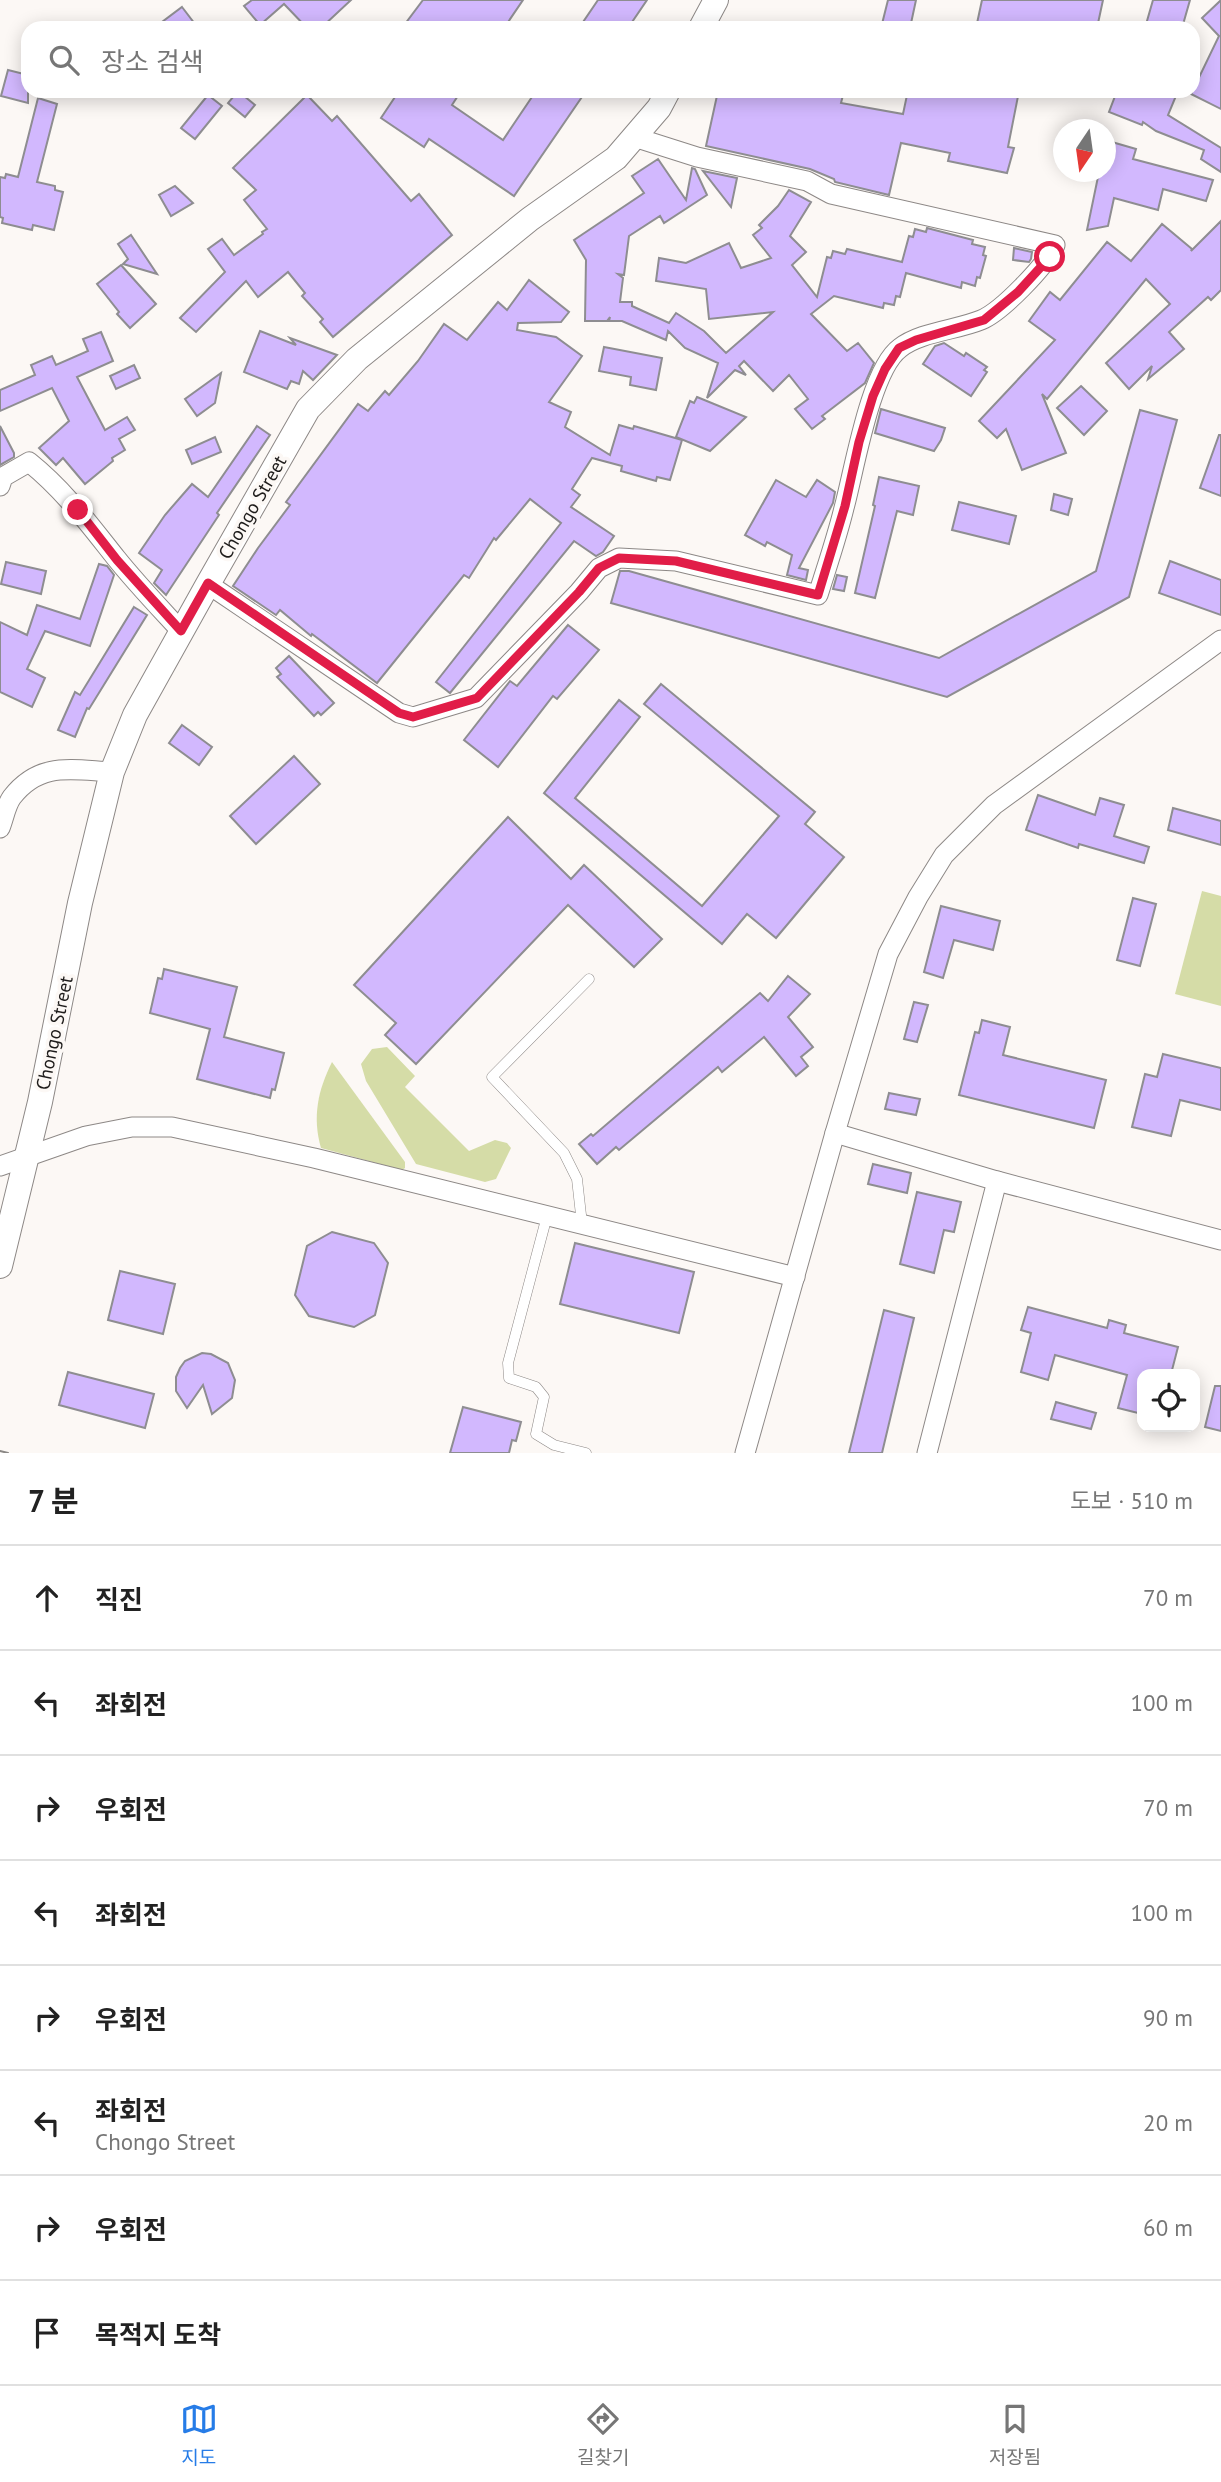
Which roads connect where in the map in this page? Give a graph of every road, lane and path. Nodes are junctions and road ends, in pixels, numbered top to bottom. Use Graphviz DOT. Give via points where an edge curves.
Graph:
graph roads {
  1 [pos="716,0"];
  2 [pos="705,21"];
  3 [pos="664,98"];
  4 [pos="634,137"];
  5 [pos="0,486"];
  6 [pos="208,583"];
  7 [pos="181,631"];
  8 [pos="1221,641"];
  9 [pos="112,772"];
  10 [pos="0,828"];
  11 [pos="589,979"];
  12 [pos="835,1133"];
  13 [pos="25,1158"];
  14 [pos="0,1166"];
  15 [pos="997,1181"];
  16 [pos="547,1216"];
  17 [pos="582,1224"];
  18 [pos="1221,1240"];
  19 [pos="0,1266"];
  20 [pos="795,1277"];
  21 [pos="586,1453"];
  22 [pos="745,1453"];
  23 [pos="927,1453"];
  1 -- 2 [label="street"];
  3 -- 4 [label="street, Chongo Street"];
  4 -- 6 [label="street, Chongo Street" via="616,158 530,219 357,359 308,409"];
  4 -- 6 [label="street" via="697,157 807,181 831,194 1055,245 1018,292 984,320 899,348 873,396 818,595 676,561 619,558 599,568 477,698 413,717 399,713"];
  5 -- 7 [label="street" via="3,477 29,462 47,476"];
  6 -- 7 [label="street, Chongo Street"];
  7 -- 9 [label="street, Chongo Street" via="135,715"];
  8 -- 12 [label="street" via="994,805 944,855 888,954"];
  9 -- 10 [label="street" via="38,772 11,798"];
  9 -- 13 [label="street, Chongo Street"];
  11 -- 17 [label="lane" via="492,1077 564,1153 577,1179"];
  12 -- 15 [label="street"];
  12 -- 20 [label="street"];
  13 -- 14 [label="street"];
  13 -- 16 [label="street" via="86,1136 172,1127"];
  13 -- 19 [label="street, Chongo Street"];
  15 -- 18 [label="street"];
  15 -- 23 [label="street"];
  16 -- 17 [label="street"];
  16 -- 21 [label="lane" via="508,1363 509,1378 536,1387 544,1397 536,1434 554,1445"];
  17 -- 20 [label="street"];
  20 -- 22 [label="street"];
}
